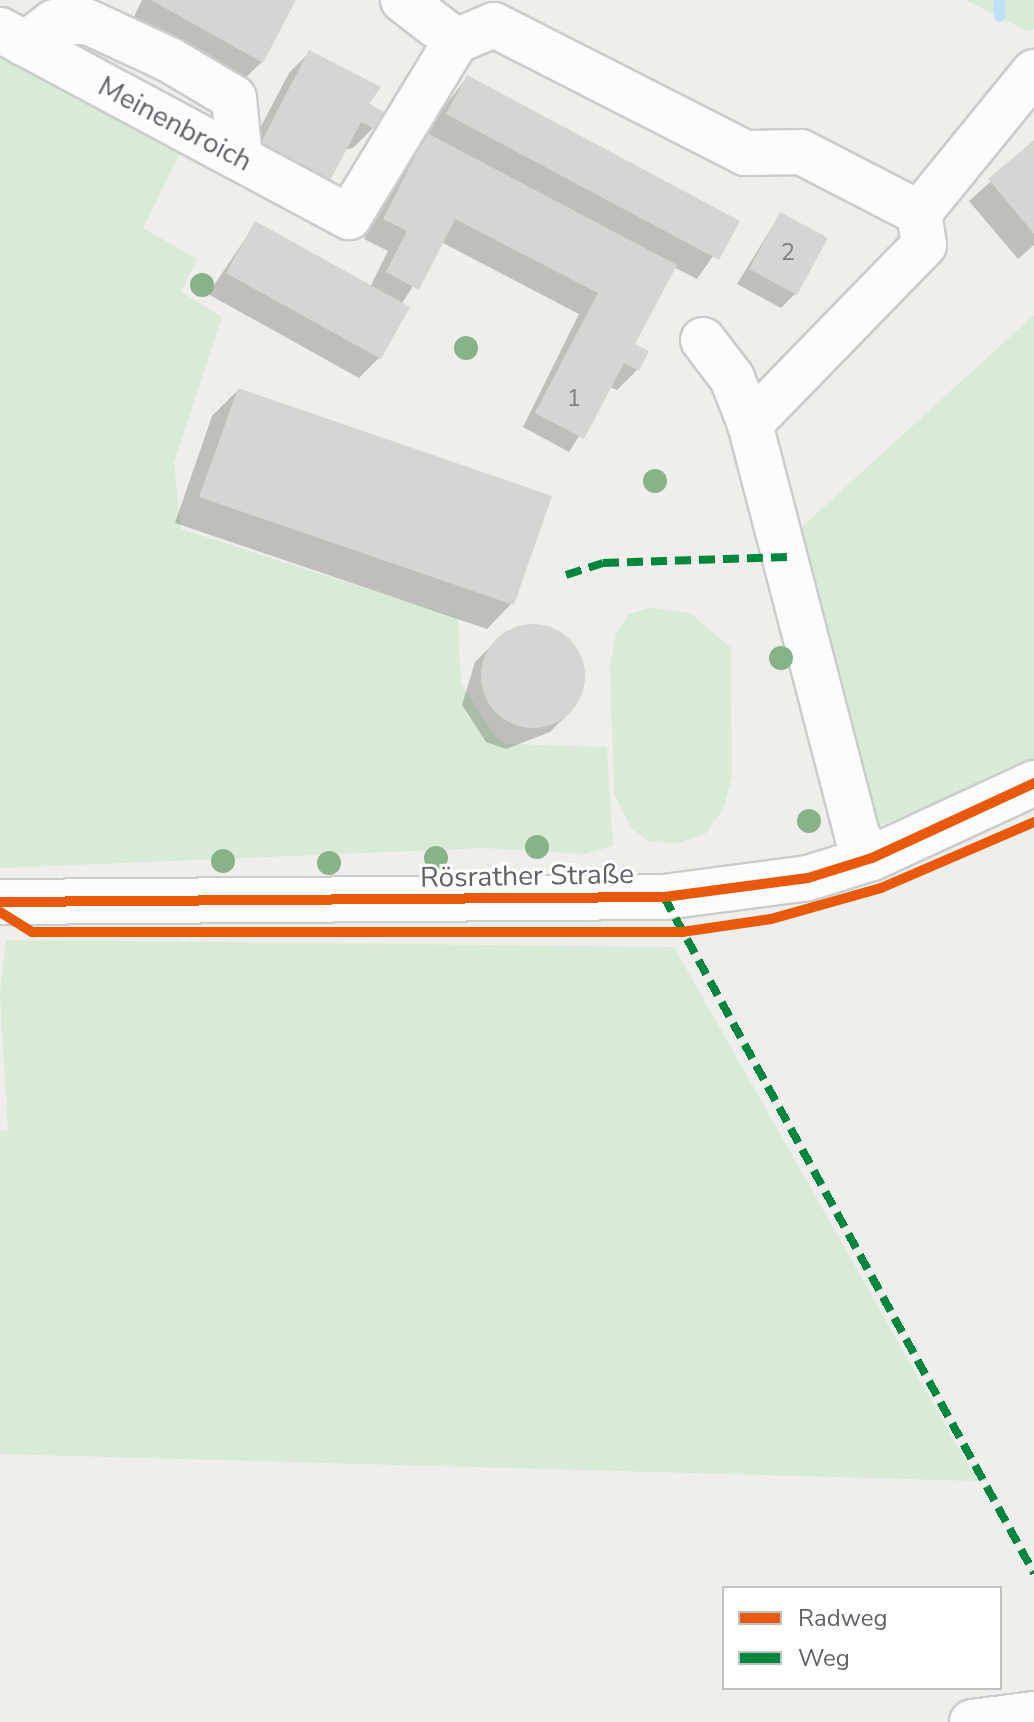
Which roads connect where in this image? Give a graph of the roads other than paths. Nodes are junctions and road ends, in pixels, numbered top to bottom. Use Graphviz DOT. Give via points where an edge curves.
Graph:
graph roads {
  1 [pos="403,0"];
  2 [pos="13,37"];
  3 [pos="456,41"];
  4 [pos="1034,72"];
  5 [pos="919,213"];
  6 [pos="703,340"];
  7 [pos="750,424"];
  8 [pos="1034,783"];
  9 [pos="872,858"];
  10 [pos="0,902"];
  11 [pos="1034,1714"];
  12 [pos="972,1722"];
  1 -- 3 [label="street"];
  2 -- 3 [label="street, Meinenbroich" via="349,217"];
  3 -- 5 [label="street" via="494,25 745,153 801,152"];
  4 -- 5 [label="street"];
  5 -- 7 [label="street" via="924,245"];
  6 -- 7 [label="street" via="732,378"];
  7 -- 9 [label="street" via="857,835"];
  8 -- 9 [label="street, Rösrather Straße"];
  9 -- 10 [label="street, Rösrather Straße" via="808,878 664,897"];
  11 -- 12 [label="street"];
}
